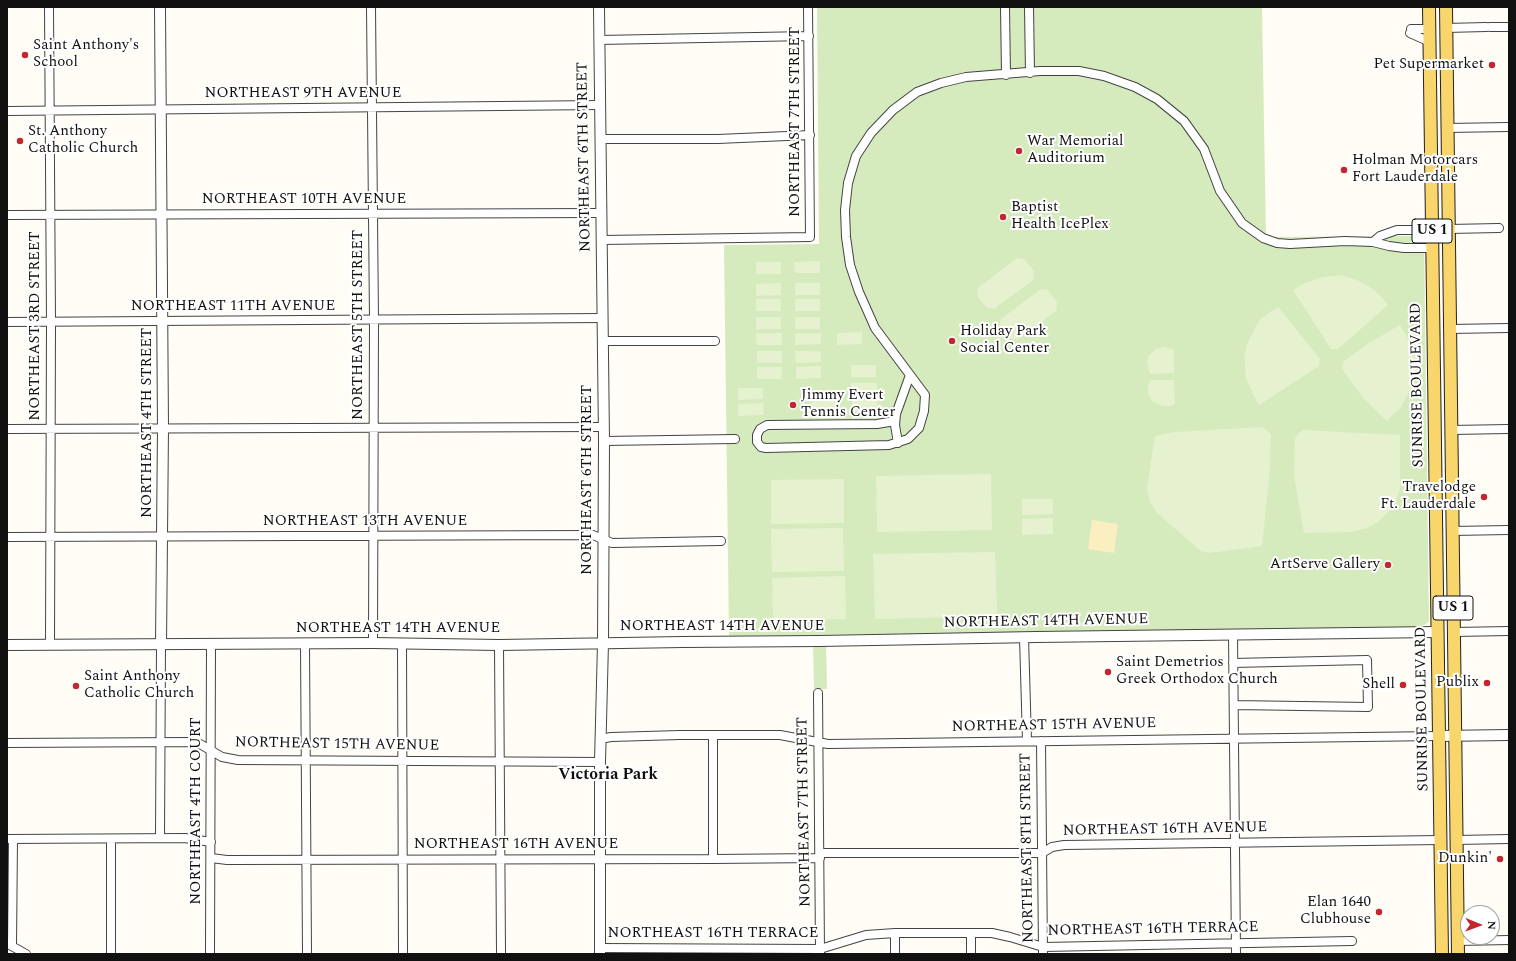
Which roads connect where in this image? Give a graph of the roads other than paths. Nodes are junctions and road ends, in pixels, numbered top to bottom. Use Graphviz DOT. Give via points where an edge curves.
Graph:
graph roads {
  1 [pos="49,7"];
  2 [pos="160,7"];
  3 [pos="371,7"];
  4 [pos="599,7"];
  5 [pos="808,7"];
  6 [pos="1005,7"];
  7 [pos="1029,7"];
  8 [pos="1429,7"];
  9 [pos="1446,7"];
  10 [pos="1509,27"];
  11 [pos="1446,28"];
  12 [pos="1430,29"];
  13 [pos="809,36"];
  14 [pos="599,40"];
  15 [pos="1430,42"];
  16 [pos="1030,73"];
  17 [pos="1006,75"];
  18 [pos="600,105"];
  19 [pos="372,107"];
  20 [pos="161,109"];
  21 [pos="49,110"];
  22 [pos="7,111"];
  23 [pos="1509,127"];
  24 [pos="1447,128"];
  25 [pos="1430,129"];
  26 [pos="810,135"];
  27 [pos="601,139"];
  28 [pos="1447,151"];
  29 [pos="602,213"];
  30 [pos="50,214"];
  31 [pos="372,214"];
  32 [pos="7,215"];
  33 [pos="161,215"];
  34 [pos="1500,228"];
  35 [pos="1449,229"];
  36 [pos="1432,230"];
  37 [pos="602,240"];
  38 [pos="1374,242"];
  39 [pos="1432,248"];
  40 [pos="1449,255"];
  41 [pos="603,318"];
  42 [pos="374,320"];
  43 [pos="162,321"];
  44 [pos="7,322"];
  45 [pos="51,322"];
  46 [pos="1509,328"];
  47 [pos="1450,329"];
  48 [pos="603,341"];
  49 [pos="715,341"];
  50 [pos="910,375"];
  51 [pos="904,391"];
  52 [pos="922,392"];
  53 [pos="1434,405"];
  54 [pos="896,421"];
  55 [pos="604,427"];
  56 [pos="50,428"];
  57 [pos="163,428"];
  58 [pos="373,428"];
  59 [pos="7,429"];
  60 [pos="1509,429"];
  61 [pos="1451,430"];
  62 [pos="735,439"];
  63 [pos="604,441"];
  64 [pos="898,443"];
  65 [pos="1509,530"];
  66 [pos="1452,531"];
  67 [pos="374,536"];
  68 [pos="7,537"];
  69 [pos="50,537"];
  70 [pos="163,537"];
  71 [pos="603,539"];
  72 [pos="722,541"];
  73 [pos="1437,632"];
  74 [pos="1454,632"];
  75 [pos="1509,632"];
  76 [pos="1233,634"];
  77 [pos="1024,637"];
  78 [pos="374,643"];
  79 [pos="603,643"];
  80 [pos="305,644"];
  81 [pos="402,644"];
  82 [pos="499,644"];
  83 [pos="7,645"];
  84 [pos="50,645"];
  85 [pos="161,645"];
  86 [pos="211,645"];
  87 [pos="1233,663"];
  88 [pos="818,694"];
  89 [pos="1234,705"];
  90 [pos="713,735"];
  91 [pos="1509,735"];
  92 [pos="1439,736"];
  93 [pos="1455,736"];
  94 [pos="600,739"];
  95 [pos="1235,739"];
  96 [pos="818,741"];
  97 [pos="1027,741"];
  98 [pos="1041,741"];
  99 [pos="160,742"];
  100 [pos="7,743"];
  101 [pos="210,752"];
  102 [pos="305,761"];
  103 [pos="403,761"];
  104 [pos="499,761"];
  105 [pos="600,762"];
  106 [pos="160,838"];
  107 [pos="10,839"];
  108 [pos="111,839"];
  109 [pos="1509,839"];
  110 [pos="1440,840"];
  111 [pos="1456,840"];
  112 [pos="211,842"];
  113 [pos="1235,842"];
  114 [pos="1042,853"];
  115 [pos="820,856"];
  116 [pos="211,858"];
  117 [pos="307,859"];
  118 [pos="402,859"];
  119 [pos="501,859"];
  120 [pos="599,860"];
  121 [pos="713,860"];
  122 [pos="895,933"];
  123 [pos="971,933"];
  124 [pos="1442,940"];
  125 [pos="1509,940"];
  126 [pos="1352,941"];
  127 [pos="1458,941"];
  128 [pos="1236,942"];
  129 [pos="10,945"];
  130 [pos="1043,950"];
  131 [pos="600,951"];
  132 [pos="820,951"];
  133 [pos="26,954"];
  134 [pos="111,954"];
  135 [pos="210,954"];
  136 [pos="307,954"];
  137 [pos="403,954"];
  138 [pos="501,954"];
  139 [pos="895,954"];
  140 [pos="971,954"];
  141 [pos="1236,954"];
  142 [pos="1442,954"];
  143 [pos="1457,954"];
  1 -- 21 [label="street, NORTHEAST 3RD STREET"];
  2 -- 20 [label="street, NORTHEAST 4TH STREET"];
  3 -- 19 [label="street, NORTHEAST 5TH STREET"];
  4 -- 14 [label="street, NORTHEAST 6TH STREET"];
  5 -- 13 [label="street, NORTHEAST 7TH STREET"];
  6 -- 17 [label="street"];
  7 -- 16 [label="street"];
  8 -- 12 [label="main road, SUNRISE BOULEVARD / US 1"];
  9 -- 11 [label="main road, US 1"];
  10 -- 11 [label="street"];
  11 -- 24 [label="main road, US 1"];
  12 -- 15 [label="main road, SUNRISE BOULEVARD / US 1"];
  12 -- 15 [label="street" via="1410,31"];
  13 -- 14 [label="street"];
  13 -- 26 [label="street, NORTHEAST 7TH STREET"];
  14 -- 18 [label="street, NORTHEAST 6TH STREET"];
  15 -- 25 [label="main road, SUNRISE BOULEVARD / US 1"];
  16 -- 17 [label="street"];
  16 -- 38 [label="street" via="1079,71 1104,76 1135,87 1157,99 1184,121 1204,150 1224,197 1242,223 1263,238 1290,244"];
  17 -- 50 [label="street" via="953,79 917,92 893,110 856,156 848,183 845,210 850,265 875,328"];
  18 -- 19 [label="street, NORTHEAST 9TH AVENUE"];
  18 -- 27 [label="street, NORTHEAST 6TH STREET"];
  19 -- 20 [label="street, NORTHEAST 9TH AVENUE"];
  19 -- 31 [label="street, NORTHEAST 5TH STREET"];
  20 -- 21 [label="street, NORTHEAST 9TH AVENUE"];
  20 -- 33 [label="street, NORTHEAST 4TH STREET"];
  21 -- 22 [label="street, NORTHEAST 9TH AVENUE"];
  21 -- 30 [label="street, NORTHEAST 3RD STREET"];
  23 -- 24 [label="street"];
  24 -- 28 [label="main road, US 1"];
  25 -- 28 [label="main road" via="1439,136"];
  25 -- 36 [label="main road, SUNRISE BOULEVARD / US 1"];
  26 -- 27 [label="street" via="718,139"];
  26 -- 37 [label="street, NORTHEAST 7TH STREET" via="810,236"];
  27 -- 29 [label="street, NORTHEAST 6TH STREET"];
  28 -- 35 [label="main road, US 1"];
  29 -- 31 [label="street, NORTHEAST 10TH AVENUE"];
  29 -- 37 [label="street, NORTHEAST 6TH STREET"];
  30 -- 32 [label="street, NORTHEAST 10TH AVENUE"];
  30 -- 33 [label="street, NORTHEAST 10TH AVENUE"];
  30 -- 45 [label="street, NORTHEAST 3RD STREET"];
  31 -- 33 [label="street, NORTHEAST 10TH AVENUE"];
  31 -- 42 [label="street, NORTHEAST 5TH STREET"];
  33 -- 43 [label="street, NORTHEAST 4TH STREET"];
  34 -- 35 [label="street"];
  35 -- 40 [label="main road, US 1"];
  36 -- 38 [label="street" via="1397,230 1380,236"];
  36 -- 39 [label="main road, SUNRISE BOULEVARD / US 1"];
  36 -- 40 [label="main road" via="1443,242"];
  37 -- 41 [label="street, NORTHEAST 6TH STREET"];
  38 -- 39 [label="street" via="1396,247"];
  39 -- 53 [label="main road, SUNRISE BOULEVARD / US 1"];
  40 -- 47 [label="main road, US 1"];
  41 -- 42 [label="street, NORTHEAST 11TH AVENUE"];
  41 -- 48 [label="street, NORTHEAST 6TH STREET"];
  42 -- 43 [label="street, NORTHEAST 11TH AVENUE"];
  42 -- 58 [label="street, NORTHEAST 5TH STREET"];
  43 -- 45 [label="street, NORTHEAST 11TH AVENUE"];
  43 -- 57 [label="street, NORTHEAST 4TH STREET"];
  44 -- 45 [label="street, NORTHEAST 11TH AVENUE"];
  45 -- 56 [label="street, NORTHEAST 3RD STREET"];
  46 -- 47 [label="street"];
  47 -- 61 [label="main road, US 1"];
  48 -- 49 [label="street"];
  48 -- 55 [label="street, NORTHEAST 6TH STREET"];
  50 -- 51 [label="street"];
  50 -- 52 [label="street"];
  51 -- 52 [label="street"];
  51 -- 54 [label="street"];
  52 -- 64 [label="street" via="924,411 919,428 908,439"];
  53 -- 61 [label="main road" via="1441,420"];
  53 -- 73 [label="main road, SUNRISE BOULEVARD / US 1"];
  54 -- 64 [label="street"];
  54 -- 64 [label="street" via="877,424 767,425 760,429 757,442 766,448"];
  55 -- 58 [label="street"];
  55 -- 63 [label="street, NORTHEAST 6TH STREET"];
  56 -- 57 [label="street"];
  56 -- 59 [label="street"];
  56 -- 69 [label="street, NORTHEAST 3RD STREET"];
  57 -- 58 [label="street"];
  57 -- 70 [label="street, NORTHEAST 4TH STREET"];
  58 -- 67 [label="street, NORTHEAST 5TH STREET"];
  60 -- 61 [label="street"];
  61 -- 66 [label="main road, US 1"];
  62 -- 63 [label="street"];
  63 -- 71 [label="street, NORTHEAST 6TH STREET"];
  65 -- 66 [label="street"];
  66 -- 74 [label="main road, US 1"];
  67 -- 70 [label="street, NORTHEAST 13TH AVENUE"];
  67 -- 71 [label="street, NORTHEAST 13TH AVENUE" via="594,535"];
  67 -- 78 [label="street, NORTHEAST 5TH STREET"];
  68 -- 69 [label="street, NORTHEAST 13TH AVENUE"];
  69 -- 70 [label="street, NORTHEAST 13TH AVENUE"];
  69 -- 84 [label="street, NORTHEAST 3RD STREET"];
  70 -- 85 [label="street, NORTHEAST 4TH STREET"];
  71 -- 72 [label="street, NORTHEAST 13TH AVENUE" via="612,543"];
  71 -- 79 [label="street, NORTHEAST 6TH STREET"];
  73 -- 76 [label="street, NORTHEAST 14TH AVENUE"];
  73 -- 92 [label="main road, SUNRISE BOULEVARD / US 1"];
  74 -- 75 [label="street"];
  74 -- 93 [label="main road, US 1"];
  76 -- 77 [label="street, NORTHEAST 14TH AVENUE"];
  76 -- 87 [label="street"];
  77 -- 79 [label="street, NORTHEAST 14TH AVENUE" via="819,642"];
  77 -- 97 [label="street, NORTHEAST 8TH STREET"];
  78 -- 80 [label="street, NORTHEAST 14TH AVENUE"];
  78 -- 81 [label="street, NORTHEAST 14TH AVENUE"];
  79 -- 82 [label="street, NORTHEAST 14TH AVENUE"];
  79 -- 94 [label="street, NORTHEAST 6TH STREET"];
  80 -- 86 [label="street, NORTHEAST 14TH AVENUE"];
  80 -- 102 [label="street"];
  81 -- 82 [label="street, NORTHEAST 14TH AVENUE"];
  81 -- 103 [label="street"];
  82 -- 104 [label="street"];
  83 -- 84 [label="street, NORTHEAST 14TH AVENUE"];
  84 -- 85 [label="street, NORTHEAST 14TH AVENUE"];
  85 -- 86 [label="street, NORTHEAST 14TH AVENUE"];
  85 -- 99 [label="street, NORTHEAST 4TH STREET"];
  86 -- 101 [label="street, NORTHEAST 4TH COURT"];
  87 -- 89 [label="street"];
  87 -- 89 [label="street" via="1367,660 1368,707"];
  88 -- 96 [label="street, NORTHEAST 7TH STREET"];
  89 -- 95 [label="street"];
  90 -- 94 [label="street, NORTHEAST 15TH AVENUE"];
  90 -- 96 [label="street, NORTHEAST 15TH AVENUE" via="780,735"];
  90 -- 121 [label="street"];
  91 -- 93 [label="street, NORTHEAST 15TH AVENUE"];
  92 -- 93 [label="street, NORTHEAST 15TH AVENUE"];
  92 -- 95 [label="street, NORTHEAST 15TH AVENUE"];
  92 -- 110 [label="main road, SUNRISE BOULEVARD / US 1"];
  93 -- 111 [label="main road, US 1"];
  94 -- 105 [label="street, NORTHEAST 6TH STREET"];
  95 -- 98 [label="street, NORTHEAST 15TH AVENUE"];
  95 -- 113 [label="street"];
  96 -- 97 [label="street, NORTHEAST 15TH AVENUE" via="828,744"];
  96 -- 115 [label="street, NORTHEAST 7TH STREET"];
  97 -- 98 [label="street, NORTHEAST 15TH AVENUE"];
  98 -- 114 [label="street, NORTHEAST 8TH STREET"];
  99 -- 100 [label="street, NORTHEAST 15TH AVENUE"];
  99 -- 101 [label="street, NORTHEAST 15TH AVENUE" via="200,744"];
  99 -- 106 [label="street, NORTHEAST 4TH STREET"];
  101 -- 102 [label="street, NORTHEAST 15TH AVENUE" via="238,760"];
  101 -- 112 [label="street, NORTHEAST 4TH COURT"];
  102 -- 103 [label="street, NORTHEAST 15TH AVENUE"];
  102 -- 117 [label="street"];
  103 -- 104 [label="street, NORTHEAST 15TH AVENUE"];
  103 -- 118 [label="street"];
  104 -- 105 [label="street, NORTHEAST 15TH AVENUE"];
  104 -- 119 [label="street"];
  105 -- 120 [label="street, NORTHEAST 6TH STREET"];
  106 -- 108 [label="street"];
  106 -- 112 [label="street"];
  107 -- 108 [label="street"];
  107 -- 129 [label="street"];
  108 -- 134 [label="street"];
  109 -- 111 [label="street"];
  110 -- 113 [label="street, NORTHEAST 16TH AVENUE"];
  110 -- 124 [label="main road, SUNRISE BOULEVARD / US 1"];
  111 -- 127 [label="main road, US 1"];
  112 -- 116 [label="street, NORTHEAST 4TH COURT"];
  113 -- 114 [label="street, NORTHEAST 16TH AVENUE" via="1064,845 1052,847"];
  113 -- 128 [label="street"];
  114 -- 115 [label="street, NORTHEAST 16TH AVENUE"];
  114 -- 130 [label="street, NORTHEAST 8TH STREET"];
  115 -- 121 [label="street, NORTHEAST 16TH AVENUE"];
  115 -- 132 [label="street, NORTHEAST 7TH STREET"];
  116 -- 117 [label="street, NORTHEAST 16TH AVENUE"];
  116 -- 135 [label="street, NORTHEAST 4TH COURT"];
  117 -- 118 [label="street, NORTHEAST 16TH AVENUE"];
  117 -- 136 [label="street"];
  118 -- 119 [label="street, NORTHEAST 16TH AVENUE"];
  118 -- 137 [label="street"];
  119 -- 120 [label="street, NORTHEAST 16TH AVENUE"];
  119 -- 138 [label="street"];
  120 -- 121 [label="street, NORTHEAST 16TH AVENUE"];
  120 -- 131 [label="street, NORTHEAST 6TH STREET"];
  122 -- 123 [label="street, NORTHEAST 16TH TERRACE"];
  122 -- 132 [label="street, NORTHEAST 16TH TERRACE" via="866,934"];
  122 -- 139 [label="street"];
  123 -- 130 [label="street, NORTHEAST 16TH TERRACE" via="992,933 1010,937"];
  123 -- 140 [label="street"];
  124 -- 142 [label="main road, SUNRISE BOULEVARD / US 1"];
  124 -- 143 [label="main road"];
  125 -- 127 [label="street"];
  126 -- 128 [label="street, NORTHEAST 16TH TERRACE"];
  127 -- 143 [label="main road, US 1"];
  128 -- 130 [label="street, NORTHEAST 16TH TERRACE"];
  128 -- 141 [label="street"];
  129 -- 133 [label="street"];
  131 -- 132 [label="street, NORTHEAST 16TH TERRACE"];
}
